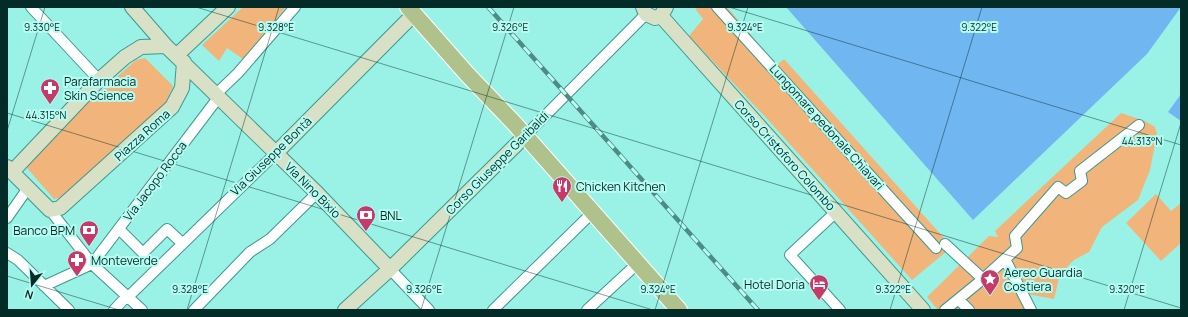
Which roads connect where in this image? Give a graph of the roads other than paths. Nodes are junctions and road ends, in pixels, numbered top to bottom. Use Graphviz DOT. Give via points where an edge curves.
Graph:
graph roads {
  1 [pos="30,7"];
  2 [pos="132,7"];
  3 [pos="228,7"];
  4 [pos="295,7"];
  5 [pos="718,7"];
  6 [pos="644,10"];
  7 [pos="411,11"];
  8 [pos="664,11"];
  9 [pos="176,55"];
  10 [pos="99,80"];
  11 [pos="216,96"];
  12 [pos="1139,125"];
  13 [pos="525,136"];
  14 [pos="276,153"];
  15 [pos="9,169"];
  16 [pos="28,188"];
  17 [pos="317,193"];
  18 [pos="50,210"];
  19 [pos="593,212"];
  20 [pos="836,212"];
  21 [pos="7,218"];
  22 [pos="119,228"];
  23 [pos="182,243"];
  24 [pos="7,253"];
  25 [pos="1005,259"];
  26 [pos="638,263"];
  27 [pos="92,264"];
  28 [pos="390,269"];
  29 [pos="980,276"];
  30 [pos="44,286"];
  31 [pos="128,297"];
  32 [pos="959,300"];
  33 [pos="423,308"];
  34 [pos="69,310"];
  35 [pos="114,310"];
  36 [pos="142,310"];
  37 [pos="194,310"];
  38 [pos="345,310"];
  39 [pos="493,310"];
  40 [pos="587,310"];
  41 [pos="679,310"];
  42 [pos="840,310"];
  43 [pos="923,310"];
  44 [pos="945,310"];
  45 [pos="969,310"];
  46 [pos="1031,310"];
  1 -- 10 [label="street"];
  2 -- 9 [label="street, Via Nino Bixio"];
  3 -- 9 [label="street"];
  4 -- 11 [label="street, Via Jacopo Rocca"];
  5 -- 29 [label="street, Lungomare pedonale Chiavari" via="943,246"];
  6 -- 8 [label="street" via="652,17"];
  6 -- 13 [label="street, Corso Giuseppe Garibaldi"];
  7 -- 13 [label="main road"];
  7 -- 14 [label="street, Via Giuseppe Bontà"];
  8 -- 20 [label="street, Corso Cristoforo Colombo"];
  9 -- 10 [label="street" via="142,47 125,57"];
  9 -- 11 [label="street, Via Nino Bixio"];
  9 -- 18 [label="street, Piazza Roma" via="182,88 172,107 60,208"];
  10 -- 15 [label="street"];
  11 -- 14 [label="street, Via Nino Bixio"];
  11 -- 22 [label="street, Via Jacopo Rocca"];
  12 -- 25 [label="street" via="1080,171 1082,180 1066,193 1058,187 1015,236 1017,248"];
  13 -- 19 [label="main road"];
  13 -- 28 [label="street, Corso Giuseppe Garibaldi"];
  14 -- 17 [label="street, Via Nino Bixio"];
  14 -- 23 [label="street, Via Giuseppe Bontà"];
  15 -- 16 [label="street"];
  16 -- 18 [label="street"];
  16 -- 21 [label="street"];
  17 -- 28 [label="street, Via Nino Bixio"];
  17 -- 37 [label="street" via="270,238 250,252"];
  18 -- 27 [label="street"];
  19 -- 26 [label="main road"];
  19 -- 39 [label="street"];
  20 -- 42 [label="street" via="790,254"];
  20 -- 43 [label="street, Corso Cristoforo Colombo"];
  22 -- 23 [label="street" via="142,252 167,229"];
  22 -- 27 [label="street, Via Jacopo Rocca"];
  23 -- 31 [label="street, Via Giuseppe Bontà"];
  24 -- 30 [label="street" via="18,260"];
  25 -- 29 [label="street"];
  25 -- 46 [label="street"];
  26 -- 40 [label="street"];
  26 -- 41 [label="main road"];
  27 -- 30 [label="street"];
  27 -- 31 [label="street"];
  28 -- 33 [label="street"];
  28 -- 38 [label="street, Corso Giuseppe Garibaldi"];
  29 -- 32 [label="street"];
  30 -- 34 [label="street"];
  31 -- 35 [label="street, Via Giuseppe Bontà"];
  31 -- 36 [label="street"];
  32 -- 44 [label="street"];
  32 -- 45 [label="street"];
}
